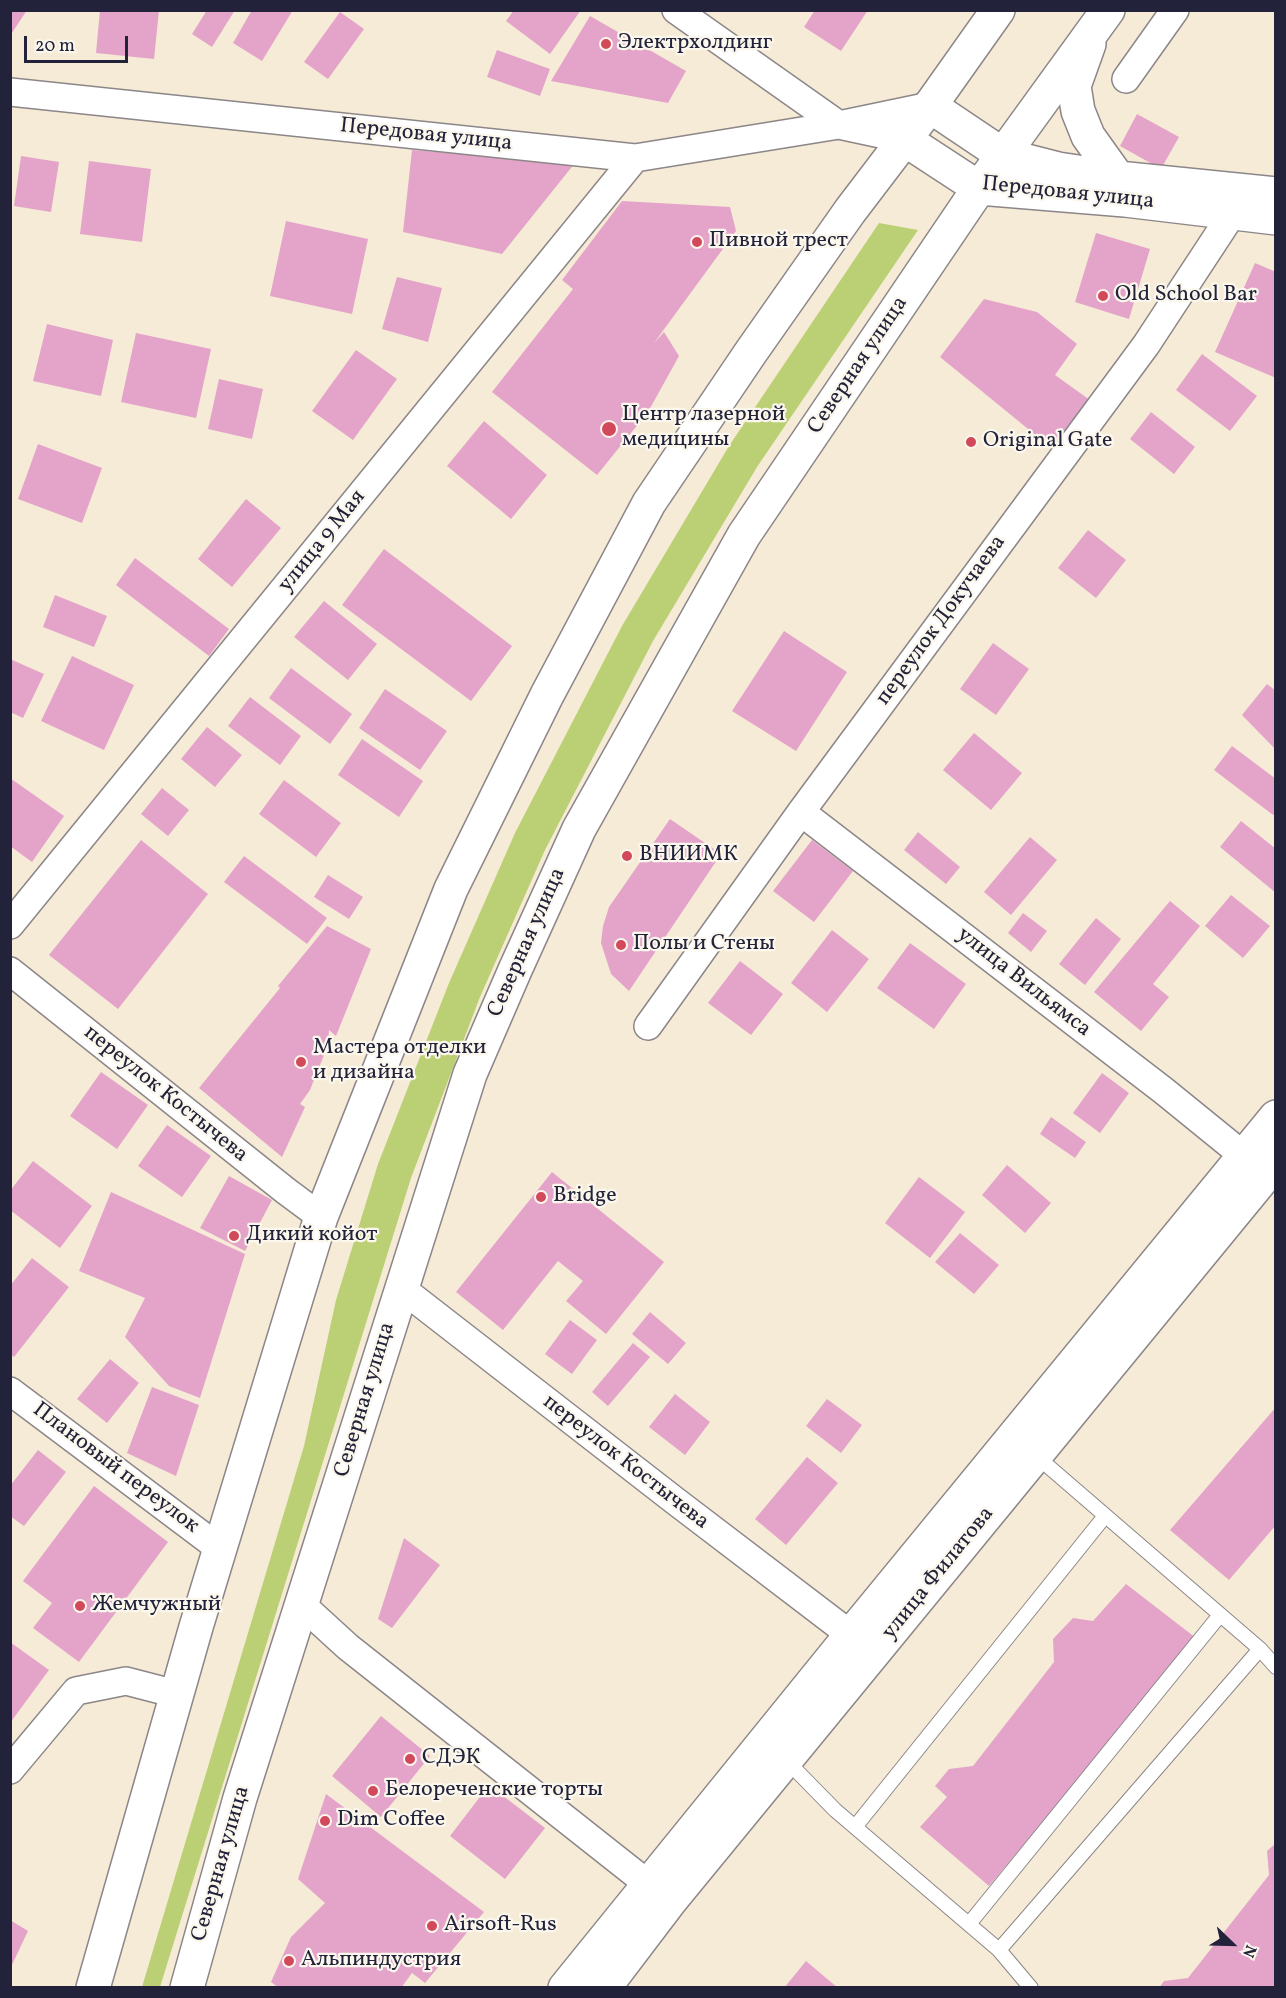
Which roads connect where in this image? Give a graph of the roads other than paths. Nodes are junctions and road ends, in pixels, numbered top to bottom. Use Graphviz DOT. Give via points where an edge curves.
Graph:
graph roads {
  1 [pos="676,10"];
  2 [pos="998,10"];
  3 [pos="1175,10"];
  4 [pos="1101,21"];
  5 [pos="1126,79"];
  6 [pos="10,92"];
  7 [pos="930,106"];
  8 [pos="840,125"];
  9 [pos="904,139"];
  10 [pos="1003,155"];
  11 [pos="635,158"];
  12 [pos="1118,178"];
  13 [pos="979,188"];
  14 [pos="1275,194"];
  15 [pos="1232,214"];
  16 [pos="1275,218"];
  17 [pos="801,812"];
  18 [pos="10,925"];
  19 [pos="10,971"];
  20 [pos="648,1026"];
  21 [pos="1275,1117"];
  22 [pos="1244,1156"];
  23 [pos="1275,1162"];
  24 [pos="321,1217"];
  25 [pos="401,1288"];
  26 [pos="10,1391"];
  27 [pos="1025,1446"];
  28 [pos="1105,1516"];
  29 [pos="219,1548"];
  30 [pos="302,1605"];
  31 [pos="1220,1615"];
  32 [pos="851,1635"];
  33 [pos="1260,1649"];
  34 [pos="1275,1667"];
  35 [pos="176,1694"];
  36 [pos="786,1760"];
  37 [pos="10,1770"];
  38 [pos="855,1827"];
  39 [pos="648,1884"];
  40 [pos="969,1924"];
  41 [pos="999,1950"];
  42 [pos="93,1988"];
  43 [pos="187,1988"];
  44 [pos="565,1988"];
  45 [pos="604,1988"];
  46 [pos="1031,1988"];
  1 -- 8 [label="street"];
  2 -- 7 [label="main road"];
  3 -- 5 [label="street"];
  4 -- 10 [label="main road, Северная улица"];
  4 -- 12 [label="main road, Передовая улица" via="1074,86 1088,136"];
  6 -- 11 [label="street, Передовая улица"];
  7 -- 8 [label="street, Передовая улица"];
  7 -- 9 [label="main road"];
  7 -- 10 [label="main road, Передовая улица"];
  8 -- 9 [label="street, Передовая улица"];
  8 -- 11 [label="street, Передовая улица"];
  9 -- 13 [label="main road, Передовая улица"];
  9 -- 24 [label="main road" via="757,342 649,503 451,889"];
  10 -- 12 [label="main road, Передовая улица"];
  10 -- 13 [label="main road, Северная улица"];
  11 -- 18 [label="street, улица 9 Мая"];
  12 -- 14 [label="main road, Передовая улица"];
  13 -- 15 [label="main road, Передовая улица"];
  13 -- 25 [label="main road, Северная улица" via="744,535 579,829 470,1074"];
  15 -- 16 [label="main road, Передовая улица"];
  15 -- 17 [label="street, переулок Докучаева" via="1146,345"];
  17 -- 20 [label="street, переулок Докучаева"];
  17 -- 22 [label="street, улица Вильямса"];
  19 -- 24 [label="street, переулок Костычева"];
  21 -- 22 [label="main road"];
  22 -- 27 [label="main road"];
  23 -- 27 [label="main road, улица Филатова"];
  24 -- 29 [label="main road"];
  25 -- 30 [label="main road, Северная улица"];
  25 -- 32 [label="street, переулок Костычева"];
  26 -- 29 [label="street, Плановый переулок"];
  27 -- 28 [label="lane"];
  27 -- 32 [label="main road"];
  27 -- 36 [label="main road, улица Филатова"];
  28 -- 31 [label="lane"];
  28 -- 38 [label="lane"];
  29 -- 35 [label="main road"];
  30 -- 39 [label="street" via="348,1647"];
  30 -- 43 [label="main road, Северная улица" via="240,1798"];
  31 -- 33 [label="lane"];
  31 -- 40 [label="lane"];
  32 -- 39 [label="main road"];
  33 -- 34 [label="lane"];
  33 -- 41 [label="lane"];
  35 -- 37 [label="street" via="126,1681 76,1691"];
  35 -- 42 [label="main road"];
  36 -- 38 [label="lane"];
  36 -- 45 [label="main road, улица Филатова"];
  38 -- 40 [label="lane"];
  39 -- 44 [label="main road"];
  40 -- 41 [label="lane"];
  41 -- 46 [label="lane"];
}
